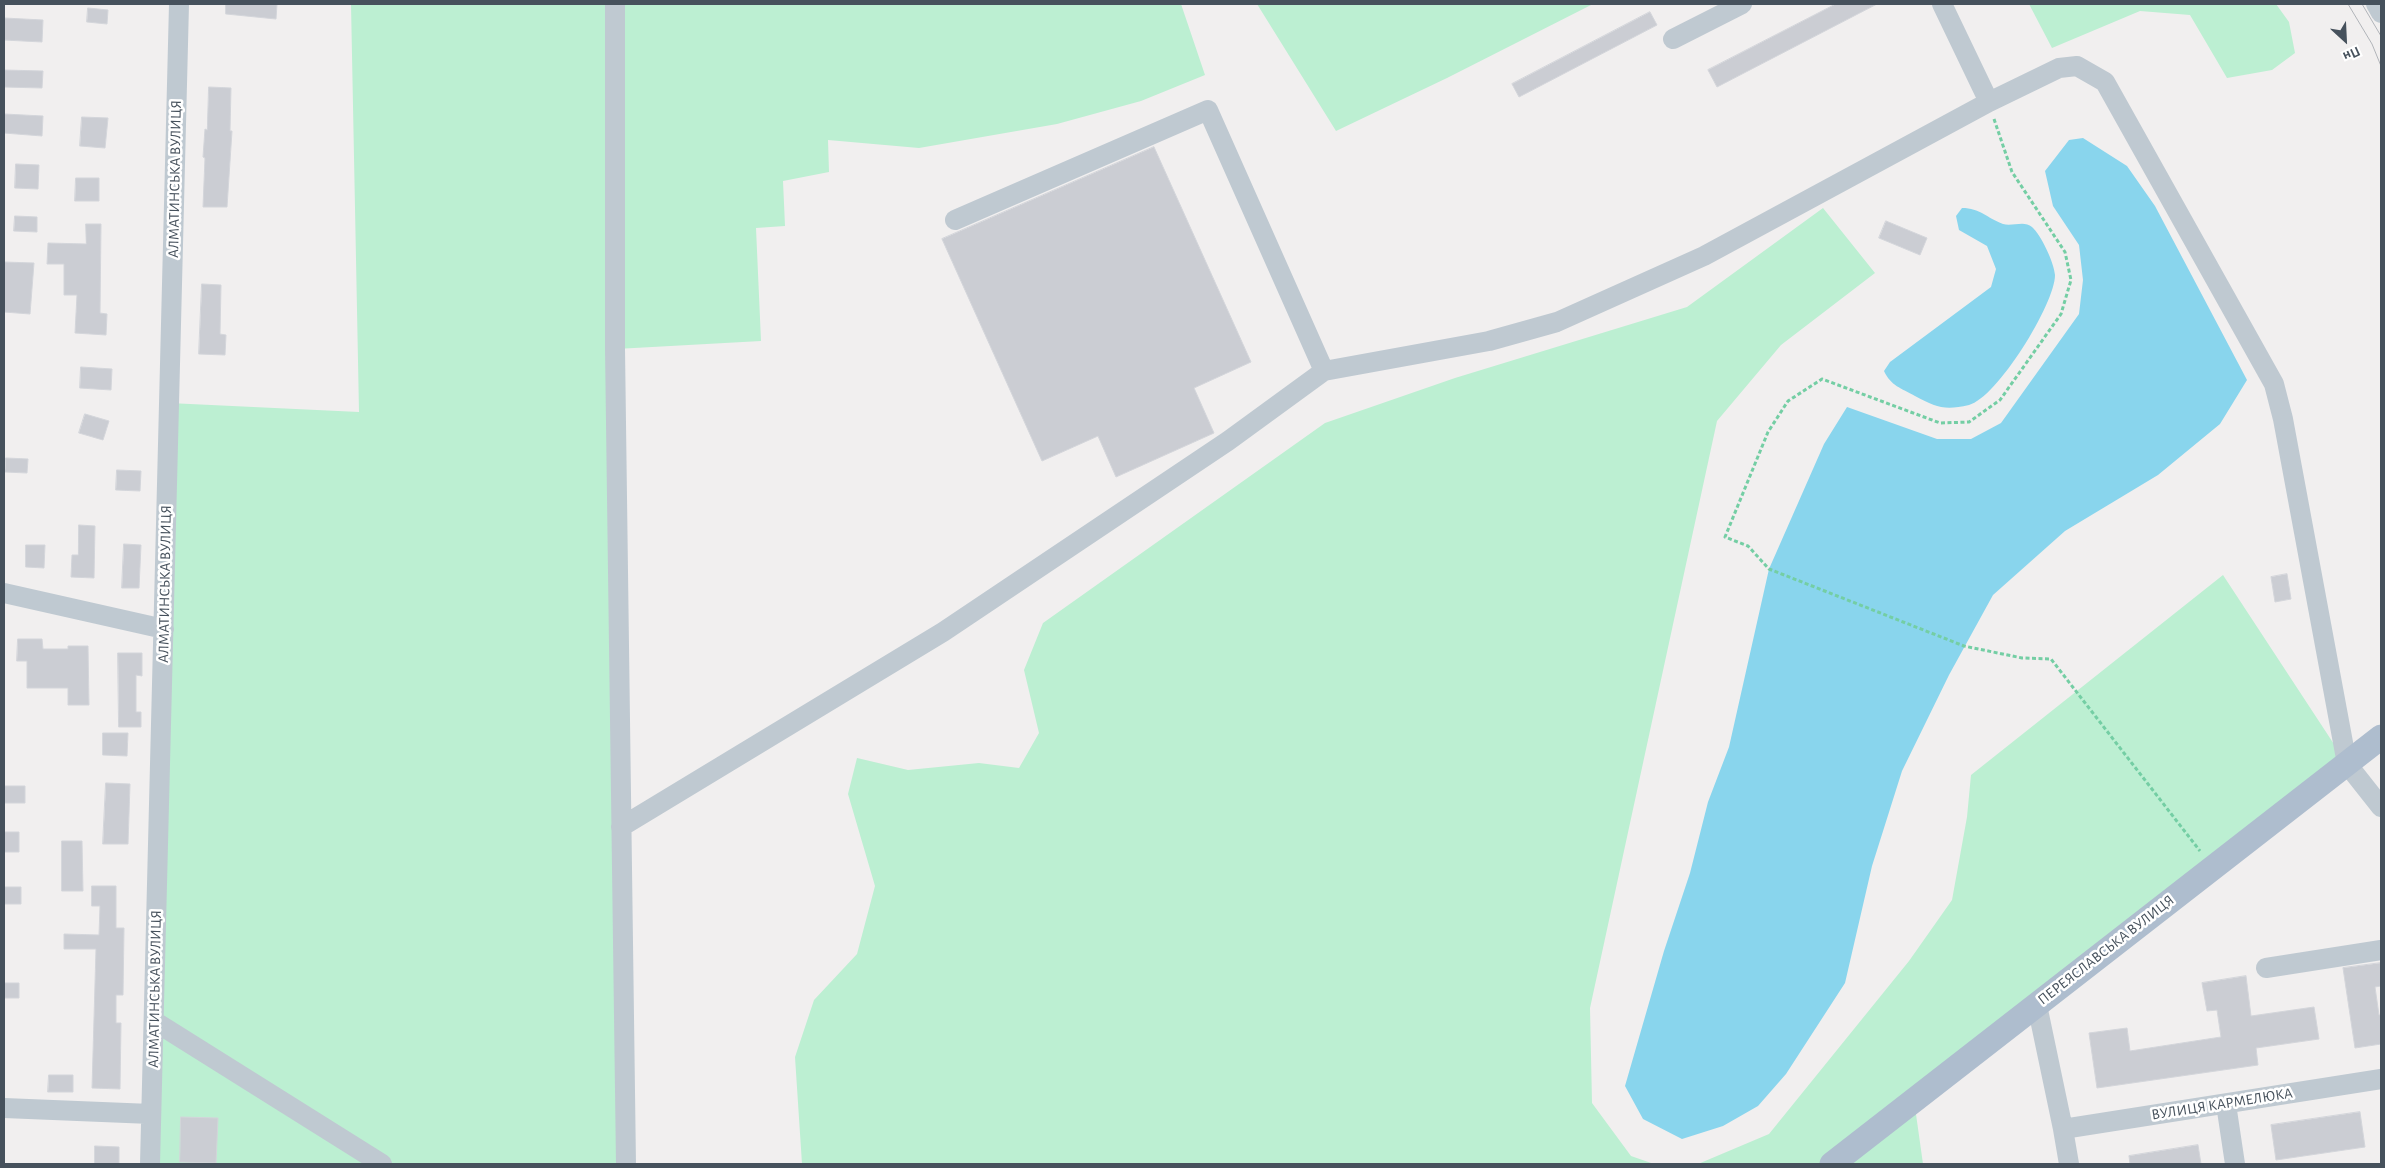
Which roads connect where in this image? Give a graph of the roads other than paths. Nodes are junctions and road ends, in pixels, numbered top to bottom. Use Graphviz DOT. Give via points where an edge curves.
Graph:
graph roads {
  1 [pos="179,4"];
  2 [pos="615,4"];
  3 [pos="1742,4"];
  4 [pos="1942,4"];
  5 [pos="2376,4"];
  6 [pos="2381,13"];
  7 [pos="1672,39"];
  8 [pos="1989,102"];
  9 [pos="955,220"];
  10 [pos="1324,371"];
  11 [pos="4,593"];
  12 [pos="164,629"];
  13 [pos="2381,737"];
  14 [pos="2347,764"];
  15 [pos="2381,807"];
  16 [pos="621,827"];
  17 [pos="2381,950"];
  18 [pos="2266,968"];
  19 [pos="2037,1004"];
  20 [pos="154,1021"];
  21 [pos="2381,1079"];
  22 [pos="2226,1104"];
  23 [pos="4,1108"];
  24 [pos="151,1114"];
  25 [pos="2063,1129"];
  26 [pos="150,1164"];
  27 [pos="382,1164"];
  28 [pos="626,1164"];
  29 [pos="1832,1164"];
  30 [pos="2068,1164"];
  31 [pos="2235,1164"];
  1 -- 12 [label="street, АЛМАТИНСЬКА ВУЛИЦЯ"];
  2 -- 16 [label="street"];
  3 -- 7 [label="street"];
  4 -- 8 [label="street"];
  5 -- 6 [label="street"];
  8 -- 10 [label="street" via="1704,256 1557,322 1489,341"];
  8 -- 14 [label="street" via="2059,68 2077,66 2105,82 2274,384"];
  9 -- 10 [label="street" via="1208,110"];
  10 -- 16 [label="street" via="1228,441 943,632"];
  11 -- 12 [label="street"];
  12 -- 20 [label="street, АЛМАТИНСЬКА ВУЛИЦЯ"];
  13 -- 14 [label="main road, ПЕРЕЯСЛАВСЬКА ВУЛИЦЯ"];
  14 -- 15 [label="street"];
  14 -- 19 [label="main road, ПЕРЕЯСЛАВСЬКА ВУЛИЦЯ"];
  16 -- 28 [label="street"];
  17 -- 18 [label="street"];
  19 -- 25 [label="street"];
  19 -- 29 [label="main road, ПЕРЕЯСЛАВСЬКА ВУЛИЦЯ"];
  20 -- 24 [label="street, АЛМАТИНСЬКА ВУЛИЦЯ"];
  20 -- 27 [label="street"];
  21 -- 22 [label="street, ВУЛИЦЯ КАРМЕЛЮКА"];
  22 -- 25 [label="street, ВУЛИЦЯ КАРМЕЛЮКА"];
  22 -- 31 [label="street"];
  23 -- 24 [label="street"];
  24 -- 26 [label="street, АЛМАТИНСЬКА ВУЛИЦЯ"];
  25 -- 30 [label="street"];
}
